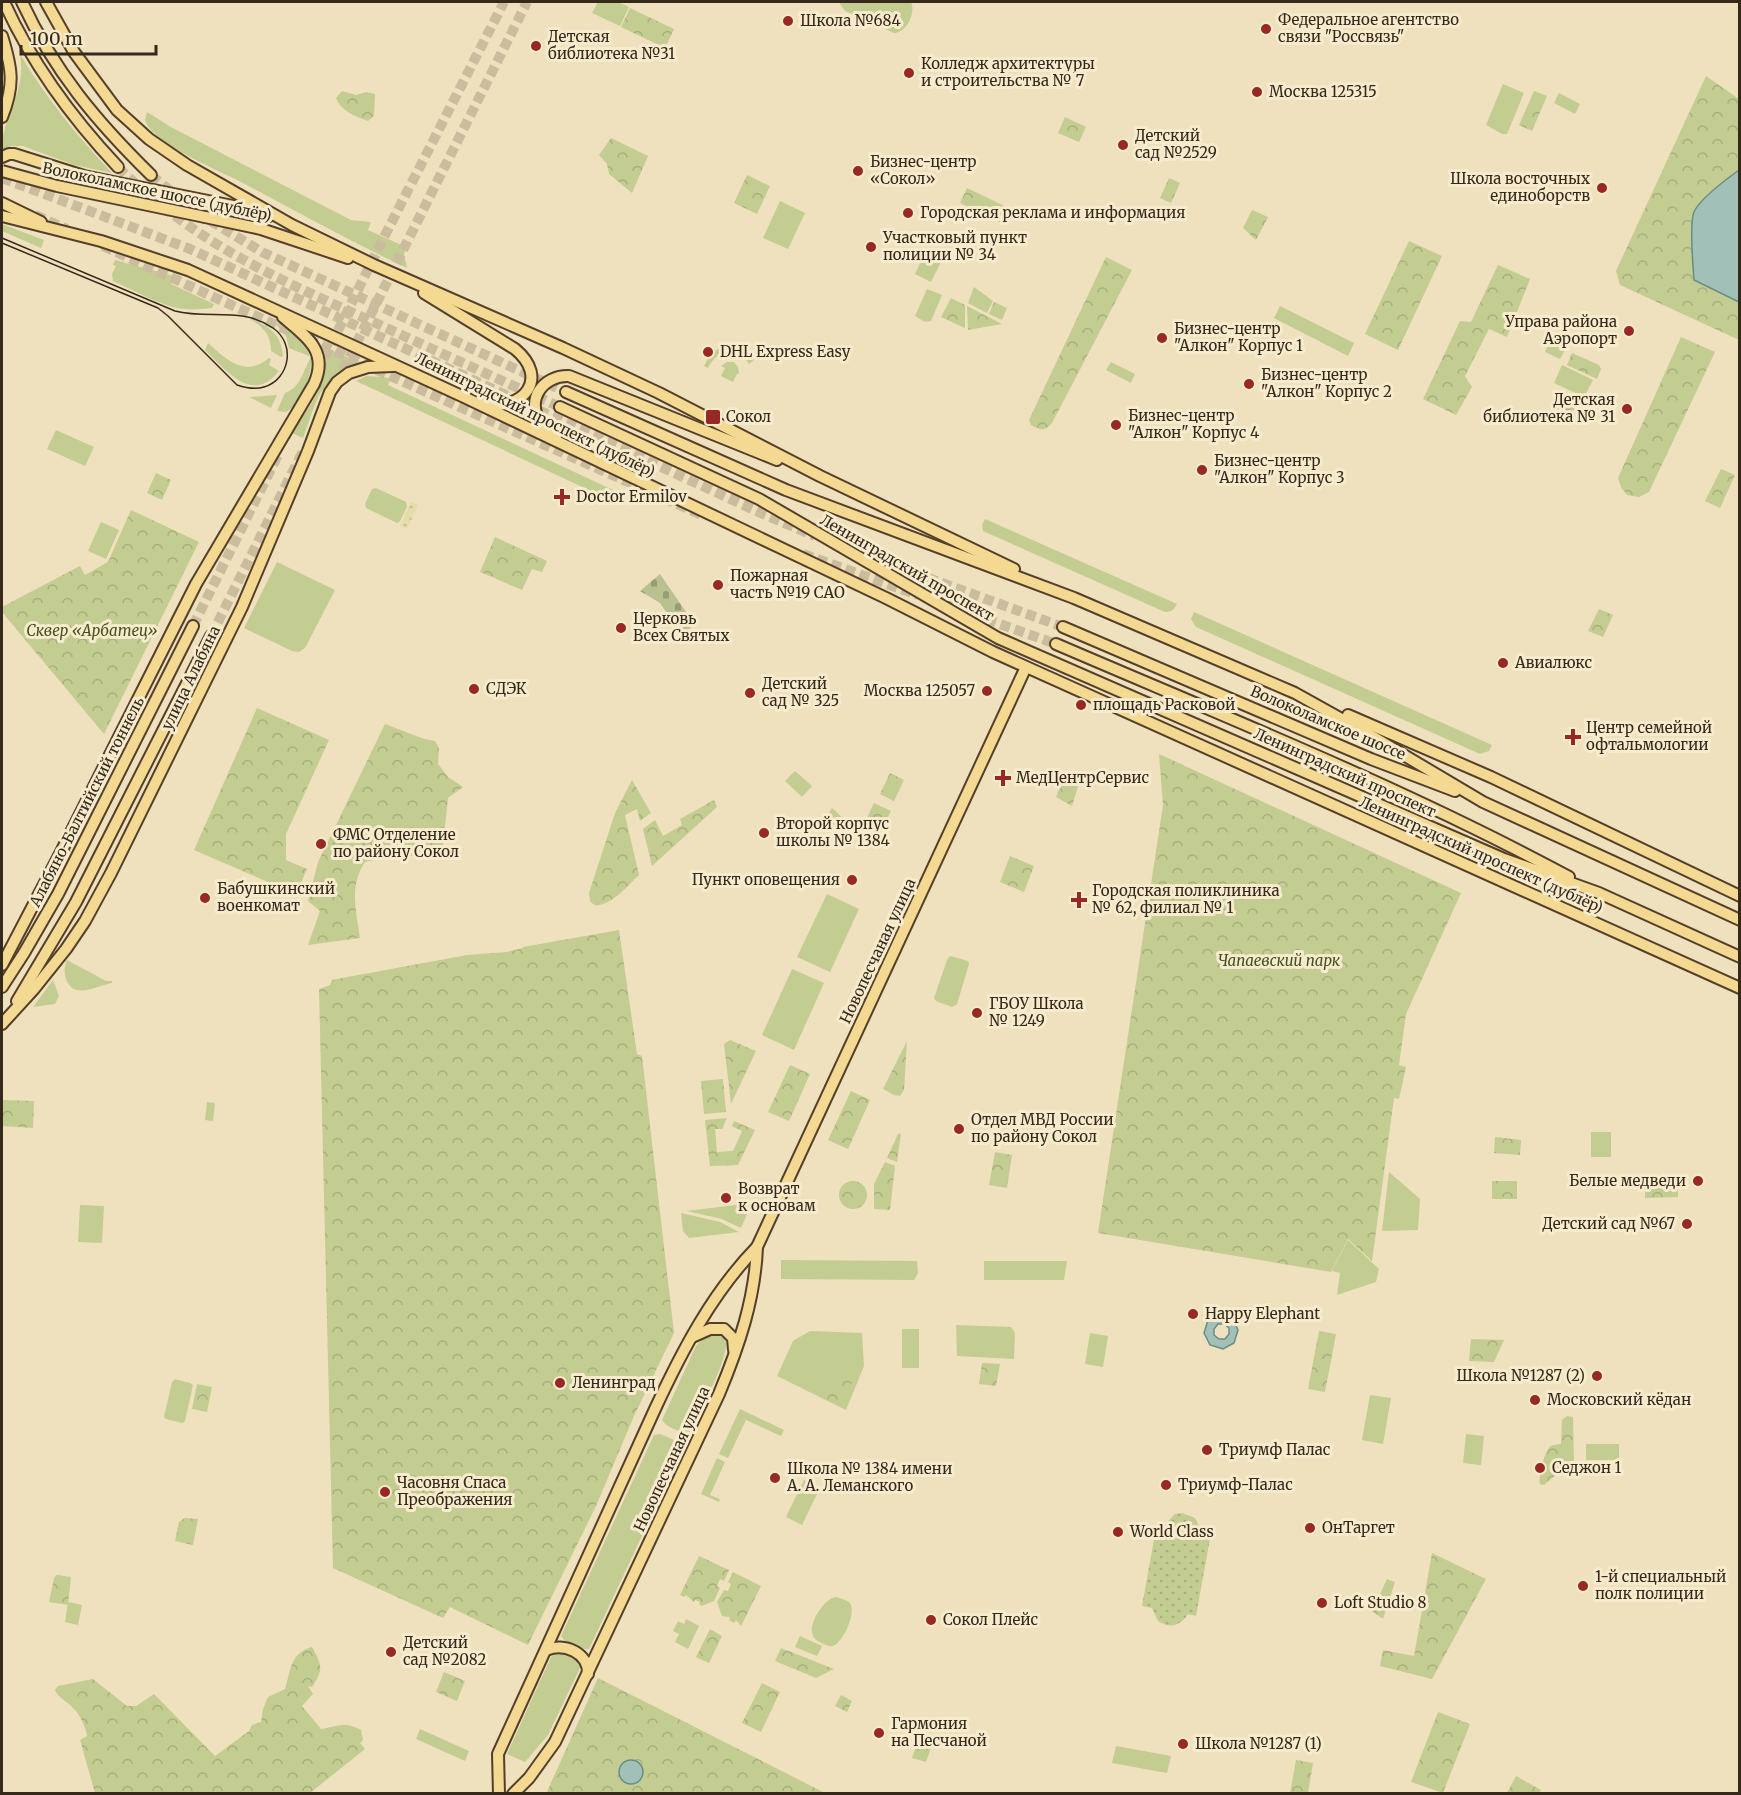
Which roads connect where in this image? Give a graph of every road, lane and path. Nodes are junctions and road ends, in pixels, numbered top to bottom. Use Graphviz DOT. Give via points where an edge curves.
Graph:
graph roads {
  1 [pos="4,2"];
  2 [pos="22,2"];
  3 [pos="46,2"];
  4 [pos="2,36"];
  5 [pos="2,114"];
  6 [pos="2,157"];
  7 [pos="118,167"];
  8 [pos="2,171"];
  9 [pos="151,175"];
  10 [pos="3,202"];
  11 [pos="2,216"];
  12 [pos="292,225"];
  13 [pos="63,232"];
  14 [pos="374,265"];
  15 [pos="399,277"];
  16 [pos="271,307"];
  17 [pos="399,367"];
  18 [pos="566,392"];
  19 [pos="464,397"];
  20 [pos="560,407"];
  21 [pos="581,454"];
  22 [pos="820,476"];
  23 [pos="1074,598"];
  24 [pos="193,626"];
  25 [pos="1063,627"];
  26 [pos="210,636"];
  27 [pos="1056,644"];
  28 [pos="1026,667"];
  29 [pos="1295,693"];
  30 [pos="1483,802"];
  31 [pos="1599,893"];
  32 [pos="1740,896"];
  33 [pos="1740,920"];
  34 [pos="1740,957"];
  35 [pos="2,965"];
  36 [pos="2,987"];
  37 [pos="1740,988"];
  38 [pos="9,1014"];
  39 [pos="2,1024"];
  40 [pos="757,1247"];
  41 [pos="692,1337"];
  42 [pos="734,1357"];
  43 [pos="546,1650"];
  44 [pos="588,1675"];
  45 [pos="499,1791"];
  46 [pos="513,1794"];
  1 -- 7 [label="main road" via="52,88"];
  2 -- 9 [label="main road" via="44,46 76,93"];
  3 -- 12 [label="main road" via="79,59 135,128 187,165"];
  4 -- 5 [label="main road" via="12,76"];
  6 -- 12 [label="main road" via="14,154 84,176 243,208"];
  8 -- 14 [label="main road, Волоколамское шоссе (дублёр), bridge" via="261,229"];
  10 -- 13 [label="main road"];
  11 -- 13 [label="main road"];
  12 -- 14 [label="main road"];
  13 -- 16 [label="main road, Ленинградский проспект (дублёр)" via="179,267"];
  14 -- 15 [label="main road"];
  15 -- 19 [label="main road" via="515,349 528,365 531,376 527,392 513,403 494,406"];
  15 -- 22 [label="main road" via="659,393"];
  16 -- 17 [label="main road, Ленинградский проспект (дублёр)"];
  16 -- 35 [label="main road" via="312,342 319,362 317,377 196,584"];
  17 -- 19 [label="main road, Ленинградский проспект (дублёр)"];
  17 -- 38 [label="main road, улица Алабяна" via="358,370 342,376 330,392 242,607 111,873 66,949"];
  18 -- 23 [label="main road, Ленинградский проспект" via="786,490"];
  19 -- 21 [label="main road, Ленинградский проспект (дублёр)"];
  20 -- 31 [label="main road, Ленинградский проспект" via="759,499 998,638 1504,860"];
  21 -- 22 [label="main road" via="547,430 537,415 538,391 551,378 577,378"];
  21 -- 28 [label="main road, Ленинградский проспект (дублёр)"];
  22 -- 23 [label="main road"];
  23 -- 29 [label="main road, Ленинградский проспект"];
  24 -- 36 [label="main road, Алабяно-Балтийский тоннель" via="58,894"];
  25 -- 30 [label="main road, Волоколамское шоссе"];
  26 -- 38 [label="main road" via="76,902"];
  27 -- 31 [label="main road" via="1363,776 1510,845"];
  28 -- 37 [label="main road, Ленинградский проспект (дублёр)"];
  28 -- 40 [label="main road, Новопесчаная улица"];
  29 -- 30 [label="main road, Ленинградский проспект"];
  29 -- 32 [label="main road" via="1491,777"];
  30 -- 33 [label="main road, Ленинградский проспект"];
  31 -- 34 [label="main road, Ленинградский проспект"];
  38 -- 39 [label="main road, улица Алабяна"];
  40 -- 41 [label="main road, Новопесчаная улица" via="739,1265"];
  40 -- 42 [label="main road, Новопесчаная улица" via="750,1307"];
  41 -- 42 [label="main road" via="710,1329 724,1329 733,1338"];
  41 -- 43 [label="main road, Новопесчаная улица" via="655,1409"];
  42 -- 44 [label="main road, Новопесчаная улица"];
  43 -- 44 [label="main road" via="560,1646 585,1658"];
  43 -- 45 [label="main road, Новопесчаная улица" via="498,1754"];
  44 -- 46 [label="main road, Новопесчаная улица" via="555,1742"];
}
